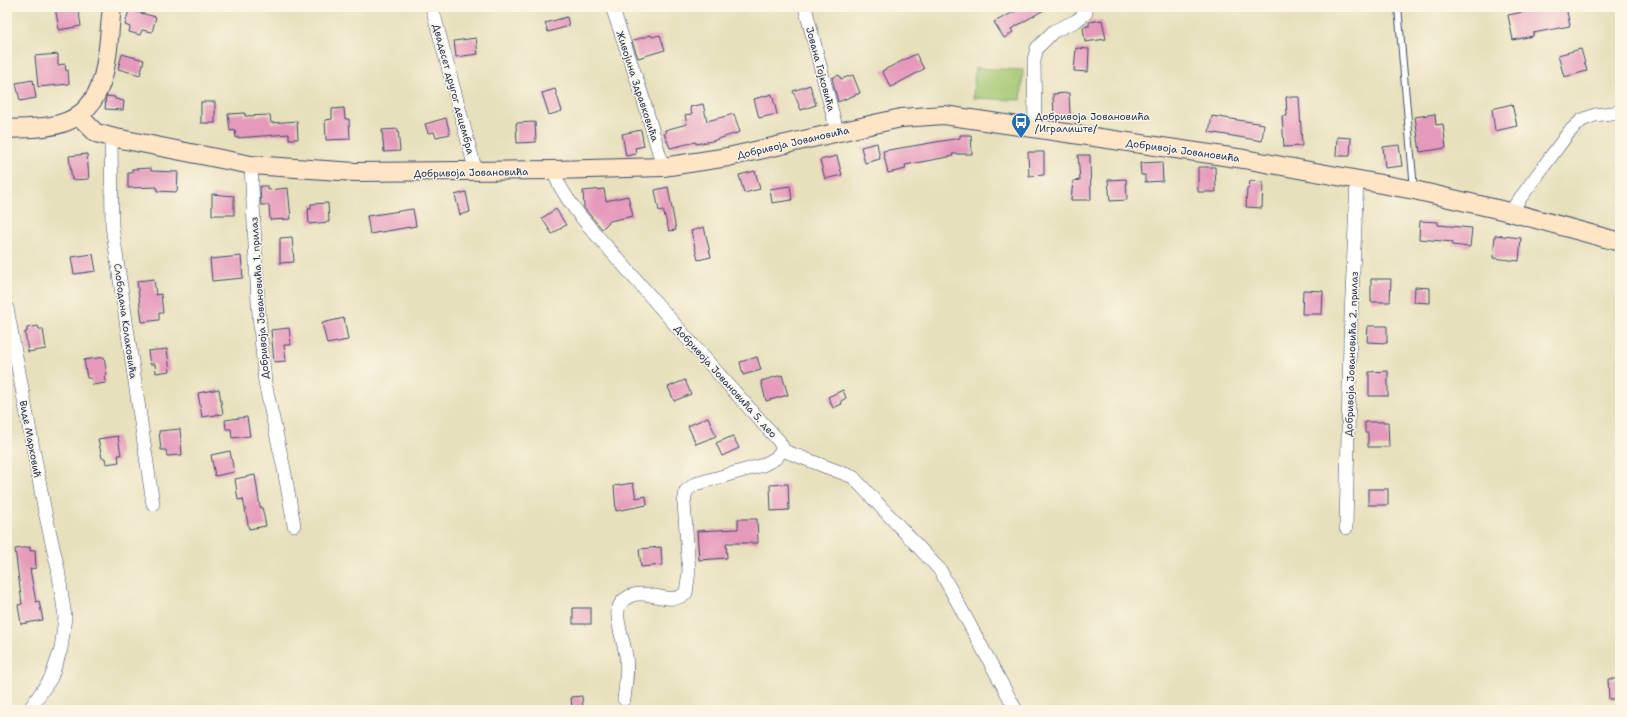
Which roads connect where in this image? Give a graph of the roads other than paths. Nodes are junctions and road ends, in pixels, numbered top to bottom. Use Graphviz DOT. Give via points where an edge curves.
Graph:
graph roads {
  1 [pos="112,7"];
  2 [pos="432,7"];
  3 [pos="612,7"];
  4 [pos="805,7"];
  5 [pos="1086,7"];
  6 [pos="1398,7"];
  7 [pos="1620,112"];
  8 [pos="78,115"];
  9 [pos="1035,128"];
  10 [pos="7,129"];
  11 [pos="837,131"];
  12 [pos="111,137"];
  13 [pos="251,165"];
  14 [pos="663,166"];
  15 [pos="553,170"];
  16 [pos="476,172"];
  17 [pos="1357,180"];
  18 [pos="1414,190"];
  19 [pos="1510,212"];
  20 [pos="1620,242"];
  21 [pos="7,308"];
  22 [pos="782,450"];
  23 [pos="153,504"];
  24 [pos="294,525"];
  25 [pos="1346,528"];
  26 [pos="624,699"];
  27 [pos="29,710"];
  28 [pos="1016,710"];
  1 -- 8 [label="street" via="102,82 88,107"];
  2 -- 16 [label="street, Двадесет другог децембра"];
  3 -- 14 [label="street, Живојина Здравковића" via="645,102"];
  4 -- 11 [label="street, Јована Гојковића"];
  5 -- 9 [label="street" via="1086,13 1076,21 1054,31 1037,48 1034,60"];
  6 -- 18 [label="lane"];
  7 -- 19 [label="street" via="1595,114 1582,120 1569,132"];
  8 -- 10 [label="street" via="57,124"];
  8 -- 12 [label="street, Добривоја Јовановића" via="96,133"];
  9 -- 11 [label="street, Добривоја Јовановића" via="931,115 901,118"];
  9 -- 17 [label="street, Добривоја Јовановића" via="1244,159"];
  11 -- 14 [label="street, Добривоја Јовановића" via="728,157"];
  12 -- 13 [label="street, Добривоја Јовановића"];
  12 -- 23 [label="street, Слободана Колаковића" via="112,226"];
  13 -- 16 [label="street, Добривоја Јовановића" via="355,172"];
  13 -- 24 [label="street, Добривоја Јовановића 1. прилаз" via="265,383"];
  14 -- 15 [label="street, Добривоја Јовановића"];
  15 -- 16 [label="street, Добривоја Јовановића"];
  15 -- 22 [label="street, Добривоја Јовановића 5. део" via="558,185 596,233 779,441"];
  17 -- 18 [label="street, Добривоја Јовановића"];
  17 -- 25 [label="street, Добривоја Јовановића 2. прилаз"];
  18 -- 19 [label="street, Добривоја Јовановића"];
  19 -- 20 [label="street, Добривоја Јовановића"];
  21 -- 27 [label="street, Виде Марковић" via="65,617 61,649 51,678"];
  22 -- 26 [label="street, Добривоја Јовановића 5. део" via="768,463 695,484 686,491 686,593 675,599 632,595 624,599 619,606 619,624 626,658"];
  22 -- 28 [label="street" via="853,477 940,570"];
}
